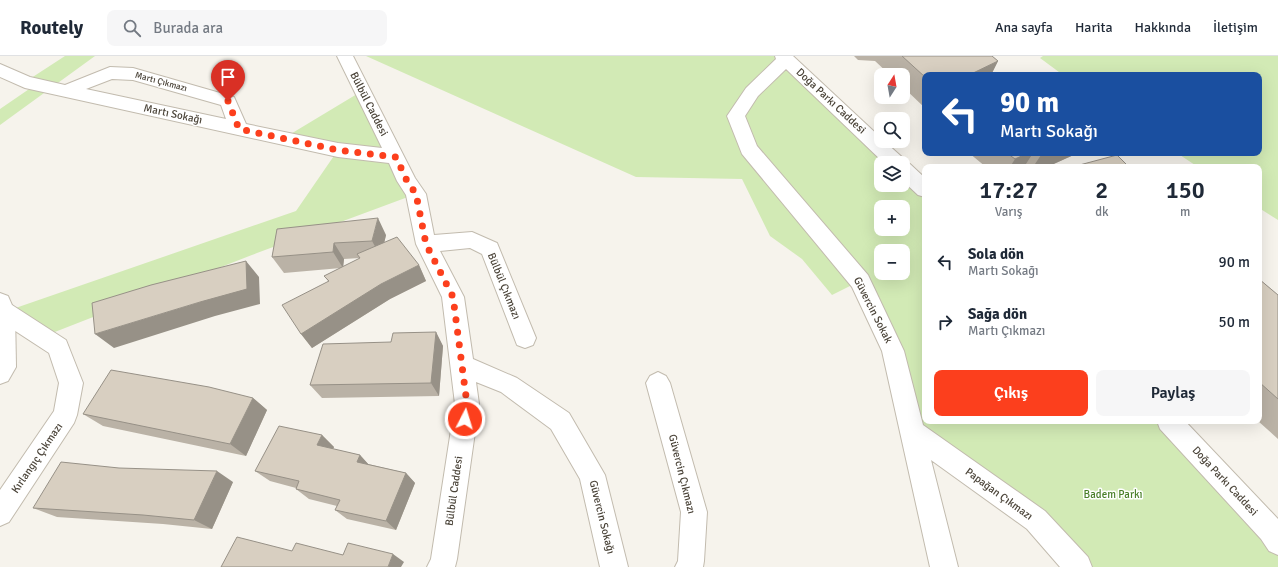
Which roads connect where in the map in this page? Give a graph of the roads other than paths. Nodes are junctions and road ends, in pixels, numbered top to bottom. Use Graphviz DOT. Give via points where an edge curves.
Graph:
graph roads {
  1 [pos="345,56"];
  2 [pos="785,58"];
  3 [pos="0,70"];
  4 [pos="66,91"];
  5 [pos="239,129"];
  6 [pos="889,156"];
  7 [pos="396,157"];
  8 [pos="910,176"];
  9 [pos="922,187"];
  10 [pos="426,244"];
  11 [pos="2,307"];
  12 [pos="525,338"];
  13 [pos="462,365"];
  14 [pos="0,374"];
  15 [pos="658,383"];
  16 [pos="1172,424"];
  17 [pos="912,432"];
  18 [pos="0,513"];
  19 [pos="1275,534"];
  20 [pos="441,567"];
  21 [pos="614,567"];
  22 [pos="689,567"];
  23 [pos="944,567"];
  24 [pos="1078,567"];
  1 -- 7 [label="street, Bülbül Caddesi"];
  2 -- 6 [label="street, Doğa Parkı Caddesi"];
  2 -- 17 [label="street, Güvercin Sokak" via="752,92 736,116 749,149 860,281 893,351"];
  3 -- 4 [label="street, Martı Sokağı" via="25,82"];
  4 -- 5 [label="street, Martı Sokağı"];
  4 -- 5 [label="street, Martı Çıkmazı" via="110,73 133,74 228,101"];
  5 -- 7 [label="street, Martı Sokağı" via="338,150"];
  7 -- 10 [label="street, Bülbül Caddesi" via="416,194"];
  8 -- 9 [label="street"];
  10 -- 12 [label="street, Bülbül Çıkmazı" via="472,240 490,249"];
  10 -- 13 [label="street, Bülbül Caddesi" via="453,297"];
  11 -- 14 [label="street" via="4,367"];
  11 -- 18 [label="street, Kırlangıç Çıkmazı" via="58,347 71,383 65,415"];
  13 -- 20 [label="street, Bülbül Caddesi" via="467,404"];
  13 -- 21 [label="street, Güvercin Sokağı" via="510,386 560,421 592,475"];
  15 -- 22 [label="street, Güvercin Çıkmazı" via="694,512"];
  16 -- 19 [label="street, Doğa Parkı Caddesi"];
  17 -- 23 [label="street, Güvercin Sokak"];
  17 -- 24 [label="street, Papağan Çıkmazı" via="1036,520"];
}
